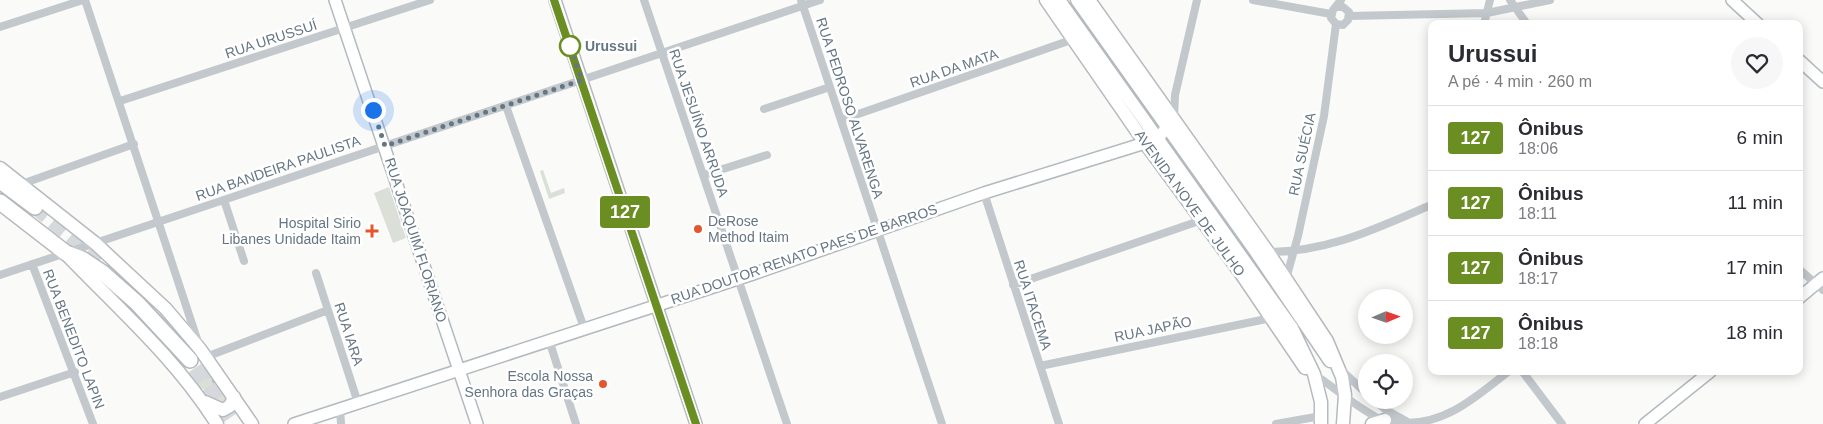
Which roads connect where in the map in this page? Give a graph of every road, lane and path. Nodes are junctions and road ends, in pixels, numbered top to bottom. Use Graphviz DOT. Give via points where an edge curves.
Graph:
graph roads {
  1 [pos="84,0"];
  2 [pos="335,0"];
  3 [pos="430,0"];
  4 [pos="554,0"];
  5 [pos="644,0"];
  6 [pos="820,0"];
  7 [pos="1046,0"];
  8 [pos="1059,0"];
  9 [pos="1077,0"];
  10 [pos="1089,0"];
  11 [pos="1196,0"];
  12 [pos="1253,0"];
  13 [pos="1490,0"];
  14 [pos="1510,0"];
  15 [pos="1550,0"];
  16 [pos="1732,0"];
  17 [pos="802,3"];
  18 [pos="1341,4"];
  19 [pos="1524,7"];
  20 [pos="1515,9"];
  21 [pos="1486,13"];
  22 [pos="1331,14"];
  23 [pos="1349,16"];
  24 [pos="1485,20"];
  25 [pos="1524,20"];
  26 [pos="1526,20"];
  27 [pos="1754,20"];
  28 [pos="1338,27"];
  29 [pos="0,28"];
  30 [pos="345,28"];
  31 [pos="1074,39"];
  32 [pos="662,54"];
  33 [pos="1803,64"];
  34 [pos="582,80"];
  35 [pos="1823,82"];
  36 [pos="830,87"];
  37 [pos="1175,95"];
  38 [pos="120,101"];
  39 [pos="506,106"];
  40 [pos="1164,106"];
  41 [pos="764,110"];
  42 [pos="841,120"];
  43 [pos="1171,123"];
  44 [pos="1150,140"];
  45 [pos="134,144"];
  46 [pos="385,146"];
  47 [pos="767,155"];
  48 [pos="0,168"];
  49 [pos="704,175"];
  50 [pos="0,181"];
  51 [pos="19,185"];
  52 [pos="984,193"];
  53 [pos="224,200"];
  54 [pos="0,202"];
  55 [pos="1428,206"];
  56 [pos="36,207"];
  57 [pos="1202,220"];
  58 [pos="160,221"];
  59 [pos="878,231"];
  60 [pos="95,243"];
  61 [pos="1268,252"];
  62 [pos="1294,252"];
  63 [pos="66,253"];
  64 [pos="244,261"];
  65 [pos="32,264"];
  66 [pos="1803,272"];
  67 [pos="316,273"];
  68 [pos="0,274"];
  69 [pos="739,278"];
  70 [pos="1286,279"];
  71 [pos="1821,284"];
  72 [pos="1014,285"];
  73 [pos="1803,295"];
  74 [pos="656,304"];
  75 [pos="328,310"];
  76 [pos="1271,318"];
  77 [pos="584,328"];
  78 [pos="549,340"];
  79 [pos="203,353"];
  80 [pos="190,360"];
  81 [pos="1040,366"];
  82 [pos="1339,368"];
  83 [pos="459,370"];
  84 [pos="75,372"];
  85 [pos="1314,374"];
  86 [pos="1504,375"];
  87 [pos="1525,375"];
  88 [pos="1704,375"];
  89 [pos="1358,386"];
  90 [pos="1345,395"];
  91 [pos="0,397"];
  92 [pos="234,397"];
  93 [pos="201,399"];
  94 [pos="358,403"];
  95 [pos="340,408"];
  96 [pos="1385,409"];
  97 [pos="1321,418"];
  98 [pos="1382,423"];
  99 [pos="1410,423"];
  100 [pos="1424,423"];
  101 [pos="93,424"];
  102 [pos="217,424"];
  103 [pos="252,424"];
  104 [pos="294,424"];
  105 [pos="341,424"];
  106 [pos="478,424"];
  107 [pos="576,424"];
  108 [pos="696,424"];
  109 [pos="787,424"];
  110 [pos="942,424"];
  111 [pos="1059,424"];
  112 [pos="1276,424"];
  113 [pos="1343,424"];
  114 [pos="1562,424"];
  115 [pos="1645,424"];
  1 -- 29 [label="street"];
  1 -- 38 [label="street"];
  2 -- 30 [label="street, RUA JOAQUIM FLORIANO"];
  3 -- 30 [label="street, RUA URUSSUÍ"];
  4 -- 34 [label="street"];
  5 -- 32 [label="street, RUA JESUÍNO ARRUDA"];
  6 -- 17 [label="street, RUA BANDEIRA PAULISTA"];
  7 -- 31 [label="main road, AVENIDA NOVE DE JULHO"];
  8 -- 44 [label="main road, AVENIDA NOVE DE JULHO"];
  9 -- 43 [label="main road, AVENIDA NOVE DE JULHO"];
  10 -- 40 [label="main road, AVENIDA NOVE DE JULHO"];
  11 -- 37 [label="street"];
  12 -- 22 [label="street"];
  13 -- 21 [label="street"];
  14 -- 20 [label="street"];
  15 -- 19 [label="street"];
  16 -- 27 [label="street"];
  17 -- 32 [label="street, RUA BANDEIRA PAULISTA"];
  17 -- 36 [label="street, RUA PEDROSO ALVARENGA"];
  18 -- 22 [label="street"];
  18 -- 23 [label="street"];
  19 -- 20 [label="street"];
  19 -- 26 [label="street"];
  20 -- 21 [label="street"];
  20 -- 25 [label="street"];
  21 -- 23 [label="street"];
  21 -- 24 [label="street"];
  22 -- 28 [label="street"];
  23 -- 28 [label="street"];
  28 -- 62 [label="street, RUA SUÉCIA" via="1324,116"];
  30 -- 38 [label="street, RUA URUSSUÍ"];
  30 -- 46 [label="street, RUA JOAQUIM FLORIANO"];
  31 -- 42 [label="street, RUA DA MATA"];
  31 -- 44 [label="main road, AVENIDA NOVE DE JULHO"];
  32 -- 34 [label="street, RUA BANDEIRA PAULISTA"];
  32 -- 49 [label="street, RUA JESUÍNO ARRUDA"];
  33 -- 35 [label="street"];
  34 -- 39 [label="street, RUA BANDEIRA PAULISTA"];
  34 -- 74 [label="street"];
  36 -- 41 [label="street"];
  36 -- 42 [label="street, RUA PEDROSO ALVARENGA"];
  37 -- 40 [label="street"];
  37 -- 43 [label="street"];
  38 -- 45 [label="street"];
  39 -- 46 [label="street, RUA BANDEIRA PAULISTA"];
  39 -- 77 [label="street"];
  40 -- 43 [label="main road, AVENIDA NOVE DE JULHO"];
  42 -- 59 [label="street, RUA PEDROSO ALVARENGA"];
  43 -- 44 [label="street"];
  43 -- 61 [label="main road, AVENIDA NOVE DE JULHO"];
  43 -- 82 [label="main road, AVENIDA NOVE DE JULHO" via="1325,355"];
  44 -- 52 [label="street, RUA DOUTOR RENATO PAES DE BARROS"];
  44 -- 57 [label="main road, AVENIDA NOVE DE JULHO"];
  44 -- 85 [label="main road, AVENIDA NOVE DE JULHO" via="1292,328"];
  45 -- 51 [label="street"];
  45 -- 58 [label="street"];
  46 -- 53 [label="street, RUA BANDEIRA PAULISTA"];
  46 -- 83 [label="street, RUA JOAQUIM FLORIANO"];
  47 -- 49 [label="street"];
  48 -- 51 [label="main road"];
  49 -- 69 [label="street, RUA JESUÍNO ARRUDA"];
  50 -- 56 [label="highway"];
  51 -- 60 [label="main road"];
  52 -- 59 [label="street, RUA DOUTOR RENATO PAES DE BARROS"];
  52 -- 72 [label="street, RUA ITACEMA"];
  53 -- 58 [label="street, RUA BANDEIRA PAULISTA"];
  53 -- 64 [label="street"];
  54 -- 63 [label="highway"];
  55 -- 62 [label="street" via="1336,243"];
  57 -- 72 [label="street"];
  57 -- 76 [label="main road, AVENIDA NOVE DE JULHO"];
  58 -- 60 [label="street, RUA BANDEIRA PAULISTA"];
  58 -- 79 [label="street"];
  59 -- 69 [label="street, RUA DOUTOR RENATO PAES DE BARROS"];
  59 -- 110 [label="street, RUA PEDROSO ALVARENGA"];
  60 -- 63 [label="street, RUA BANDEIRA PAULISTA"];
  60 -- 79 [label="main road" via="166,309"];
  61 -- 62 [label="street"];
  61 -- 70 [label="main road, AVENIDA NOVE DE JULHO"];
  62 -- 70 [label="street, RUA SUÉCIA"];
  63 -- 65 [label="street, RUA BANDEIRA PAULISTA"];
  63 -- 80 [label="highway" via="103,273 137,302"];
  63 -- 93 [label="main road" via="168,357"];
  65 -- 68 [label="street, RUA BANDEIRA PAULISTA"];
  65 -- 84 [label="street, RUA BENEDITO LAPIN"];
  66 -- 71 [label="street"];
  67 -- 75 [label="street, RUA IARA"];
  69 -- 74 [label="street, RUA DOUTOR RENATO PAES DE BARROS"];
  69 -- 109 [label="street, RUA JESUÍNO ARRUDA"];
  70 -- 82 [label="main road, AVENIDA NOVE DE JULHO" via="1327,341"];
  71 -- 73 [label="street"];
  72 -- 81 [label="street, RUA ITACEMA"];
  74 -- 77 [label="street, RUA DOUTOR RENATO PAES DE BARROS"];
  74 -- 108 [label="street"];
  75 -- 79 [label="street"];
  75 -- 94 [label="street, RUA IARA"];
  76 -- 81 [label="street, RUA JAPÃO"];
  76 -- 97 [label="main road, AVENIDA NOVE DE JULHO" via="1305,369"];
  77 -- 78 [label="street, RUA DOUTOR RENATO PAES DE BARROS"];
  78 -- 83 [label="street, RUA DOUTOR RENATO PAES DE BARROS"];
  78 -- 107 [label="street"];
  79 -- 92 [label="main road"];
  81 -- 111 [label="street, RUA ITACEMA"];
  82 -- 89 [label="street"];
  82 -- 90 [label="main road, AVENIDA NOVE DE JULHO"];
  83 -- 94 [label="street, RUA DOUTOR RENATO PAES DE BARROS"];
  83 -- 106 [label="street, RUA JOAQUIM FLORIANO"];
  84 -- 91 [label="street"];
  84 -- 101 [label="street, RUA BENEDITO LAPIN"];
  85 -- 90 [label="street"];
  85 -- 97 [label="main road, AVENIDA NOVE DE JULHO"];
  86 -- 100 [label="street" via="1467,404"];
  87 -- 114 [label="street"];
  88 -- 115 [label="street"];
  90 -- 98 [label="street"];
  90 -- 113 [label="main road, AVENIDA NOVE DE JULHO"];
  92 -- 93 [label="main road" via="230,406 223,410"];
  92 -- 103 [label="main road"];
  93 -- 102 [label="main road"];
  94 -- 95 [label="street, RUA DOUTOR RENATO PAES DE BARROS"];
  95 -- 104 [label="street, RUA DOUTOR RENATO PAES DE BARROS"];
  95 -- 105 [label="street"];
  96 -- 99 [label="street"];
  97 -- 112 [label="street"];
  98 -- 99 [label="street"];
  99 -- 100 [label="street"];
}
